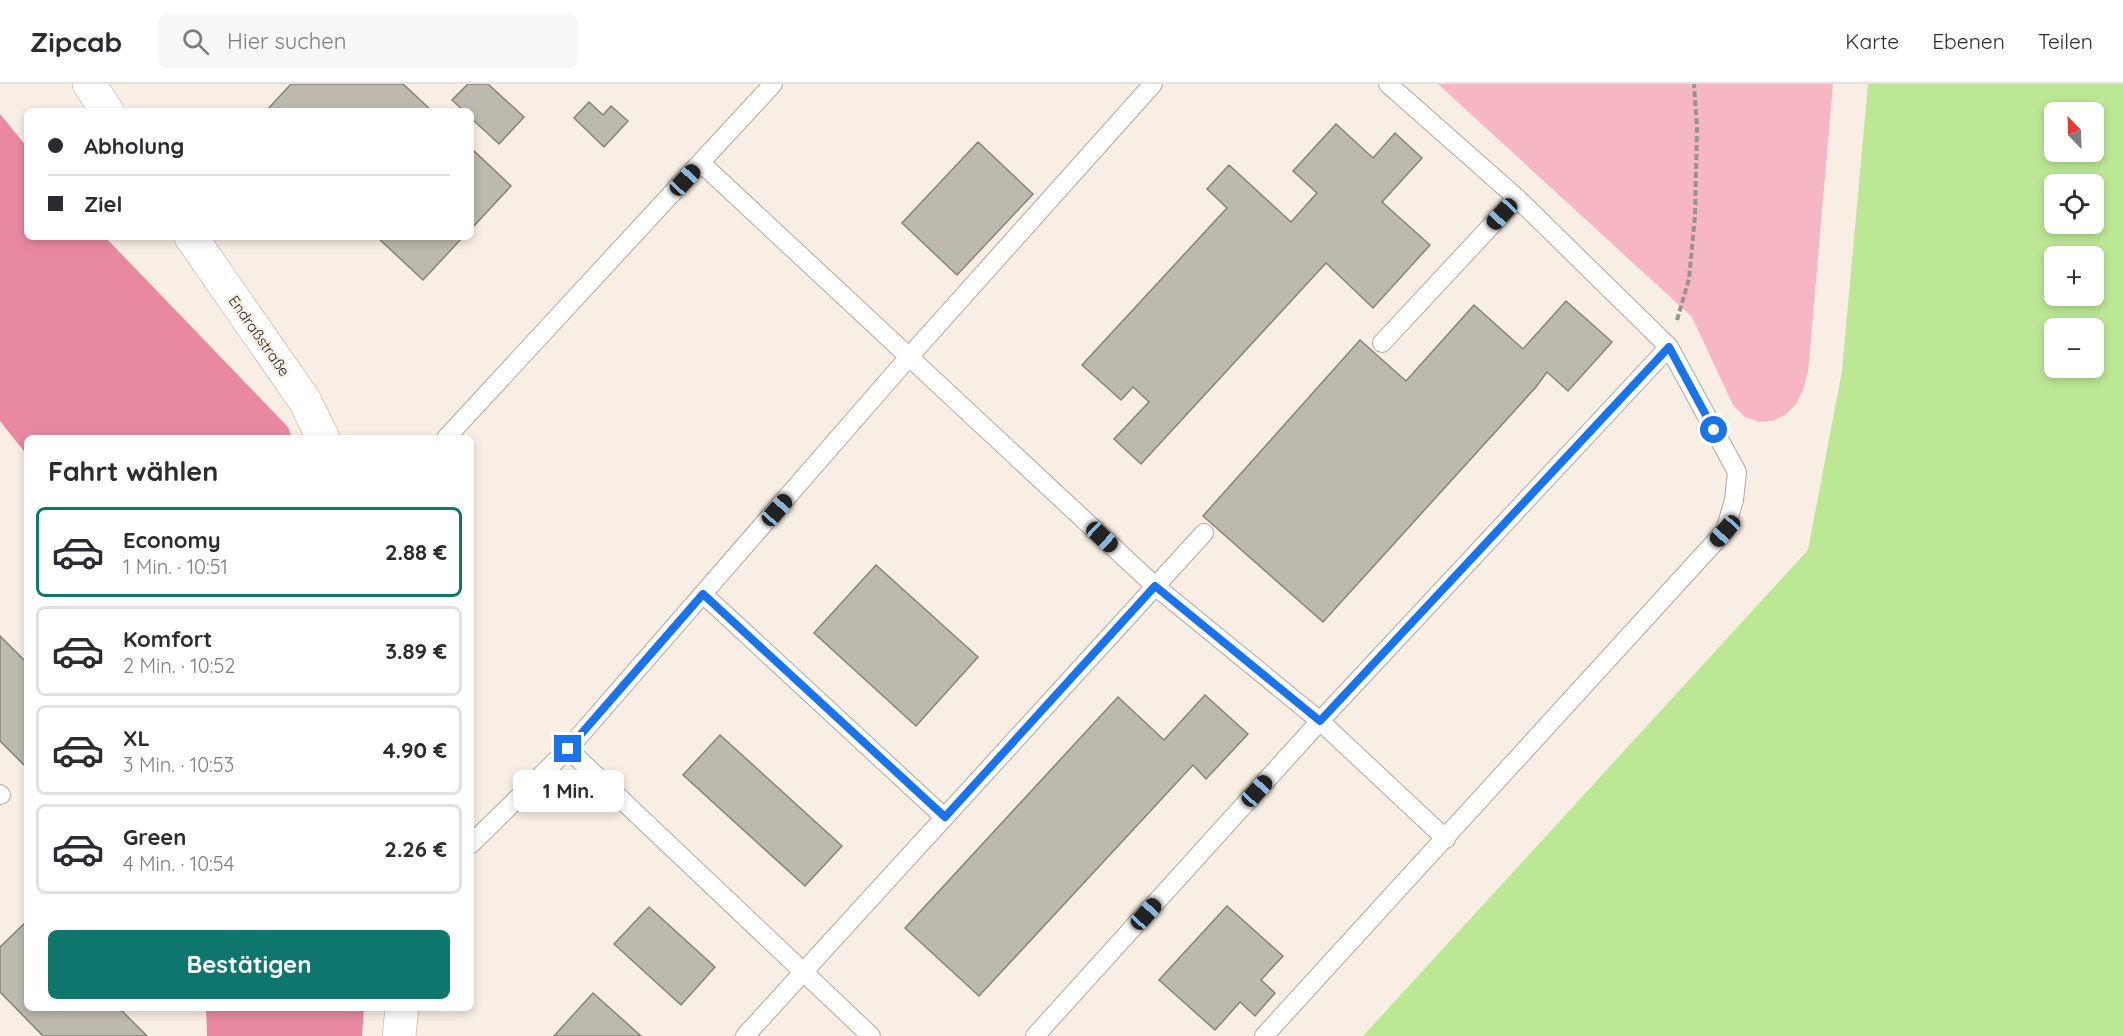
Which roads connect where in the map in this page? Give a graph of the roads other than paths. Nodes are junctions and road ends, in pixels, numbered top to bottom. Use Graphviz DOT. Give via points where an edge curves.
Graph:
graph roads {
  1 [pos="89,84"];
  2 [pos="773,84"];
  3 [pos="1153,84"];
  4 [pos="1388,84"];
  5 [pos="105,108"];
  6 [pos="701,163"];
  7 [pos="1517,198"];
  8 [pos="193,240"];
  9 [pos="1382,343"];
  10 [pos="1669,347"];
  11 [pos="908,358"];
  12 [pos="322,435"];
  13 [pos="449,435"];
  14 [pos="1204,533"];
  15 [pos="1155,586"];
  16 [pos="703,594"];
  17 [pos="1320,721"];
  18 [pos="568,749"];
  19 [pos="945,817"];
  20 [pos="1446,839"];
  21 [pos="474,841"];
  22 [pos="803,973"];
  23 [pos="402,1011"];
  24 [pos="399,1036"];
  25 [pos="745,1036"];
  26 [pos="871,1036"];
  27 [pos="1035,1036"];
  28 [pos="1264,1036"];
  1 -- 5 [label="street"];
  2 -- 6 [label="lane"];
  3 -- 11 [label="lane"];
  4 -- 7 [label="lane"];
  6 -- 11 [label="lane"];
  6 -- 13 [label="lane"];
  7 -- 9 [label="lane"];
  7 -- 10 [label="lane"];
  8 -- 12 [label="street, Endraßstraße" via="305,401"];
  10 -- 17 [label="lane"];
  10 -- 20 [label="lane" via="1737,472 1725,531"];
  11 -- 15 [label="lane"];
  11 -- 16 [label="lane"];
  14 -- 15 [label="lane"];
  15 -- 17 [label="lane"];
  15 -- 19 [label="lane"];
  16 -- 18 [label="lane"];
  16 -- 19 [label="lane"];
  17 -- 20 [label="lane"];
  17 -- 27 [label="lane"];
  18 -- 21 [label="lane"];
  18 -- 22 [label="lane"];
  19 -- 22 [label="lane"];
  20 -- 28 [label="lane"];
  22 -- 25 [label="lane"];
  22 -- 26 [label="lane"];
  23 -- 24 [label="street"];
}
